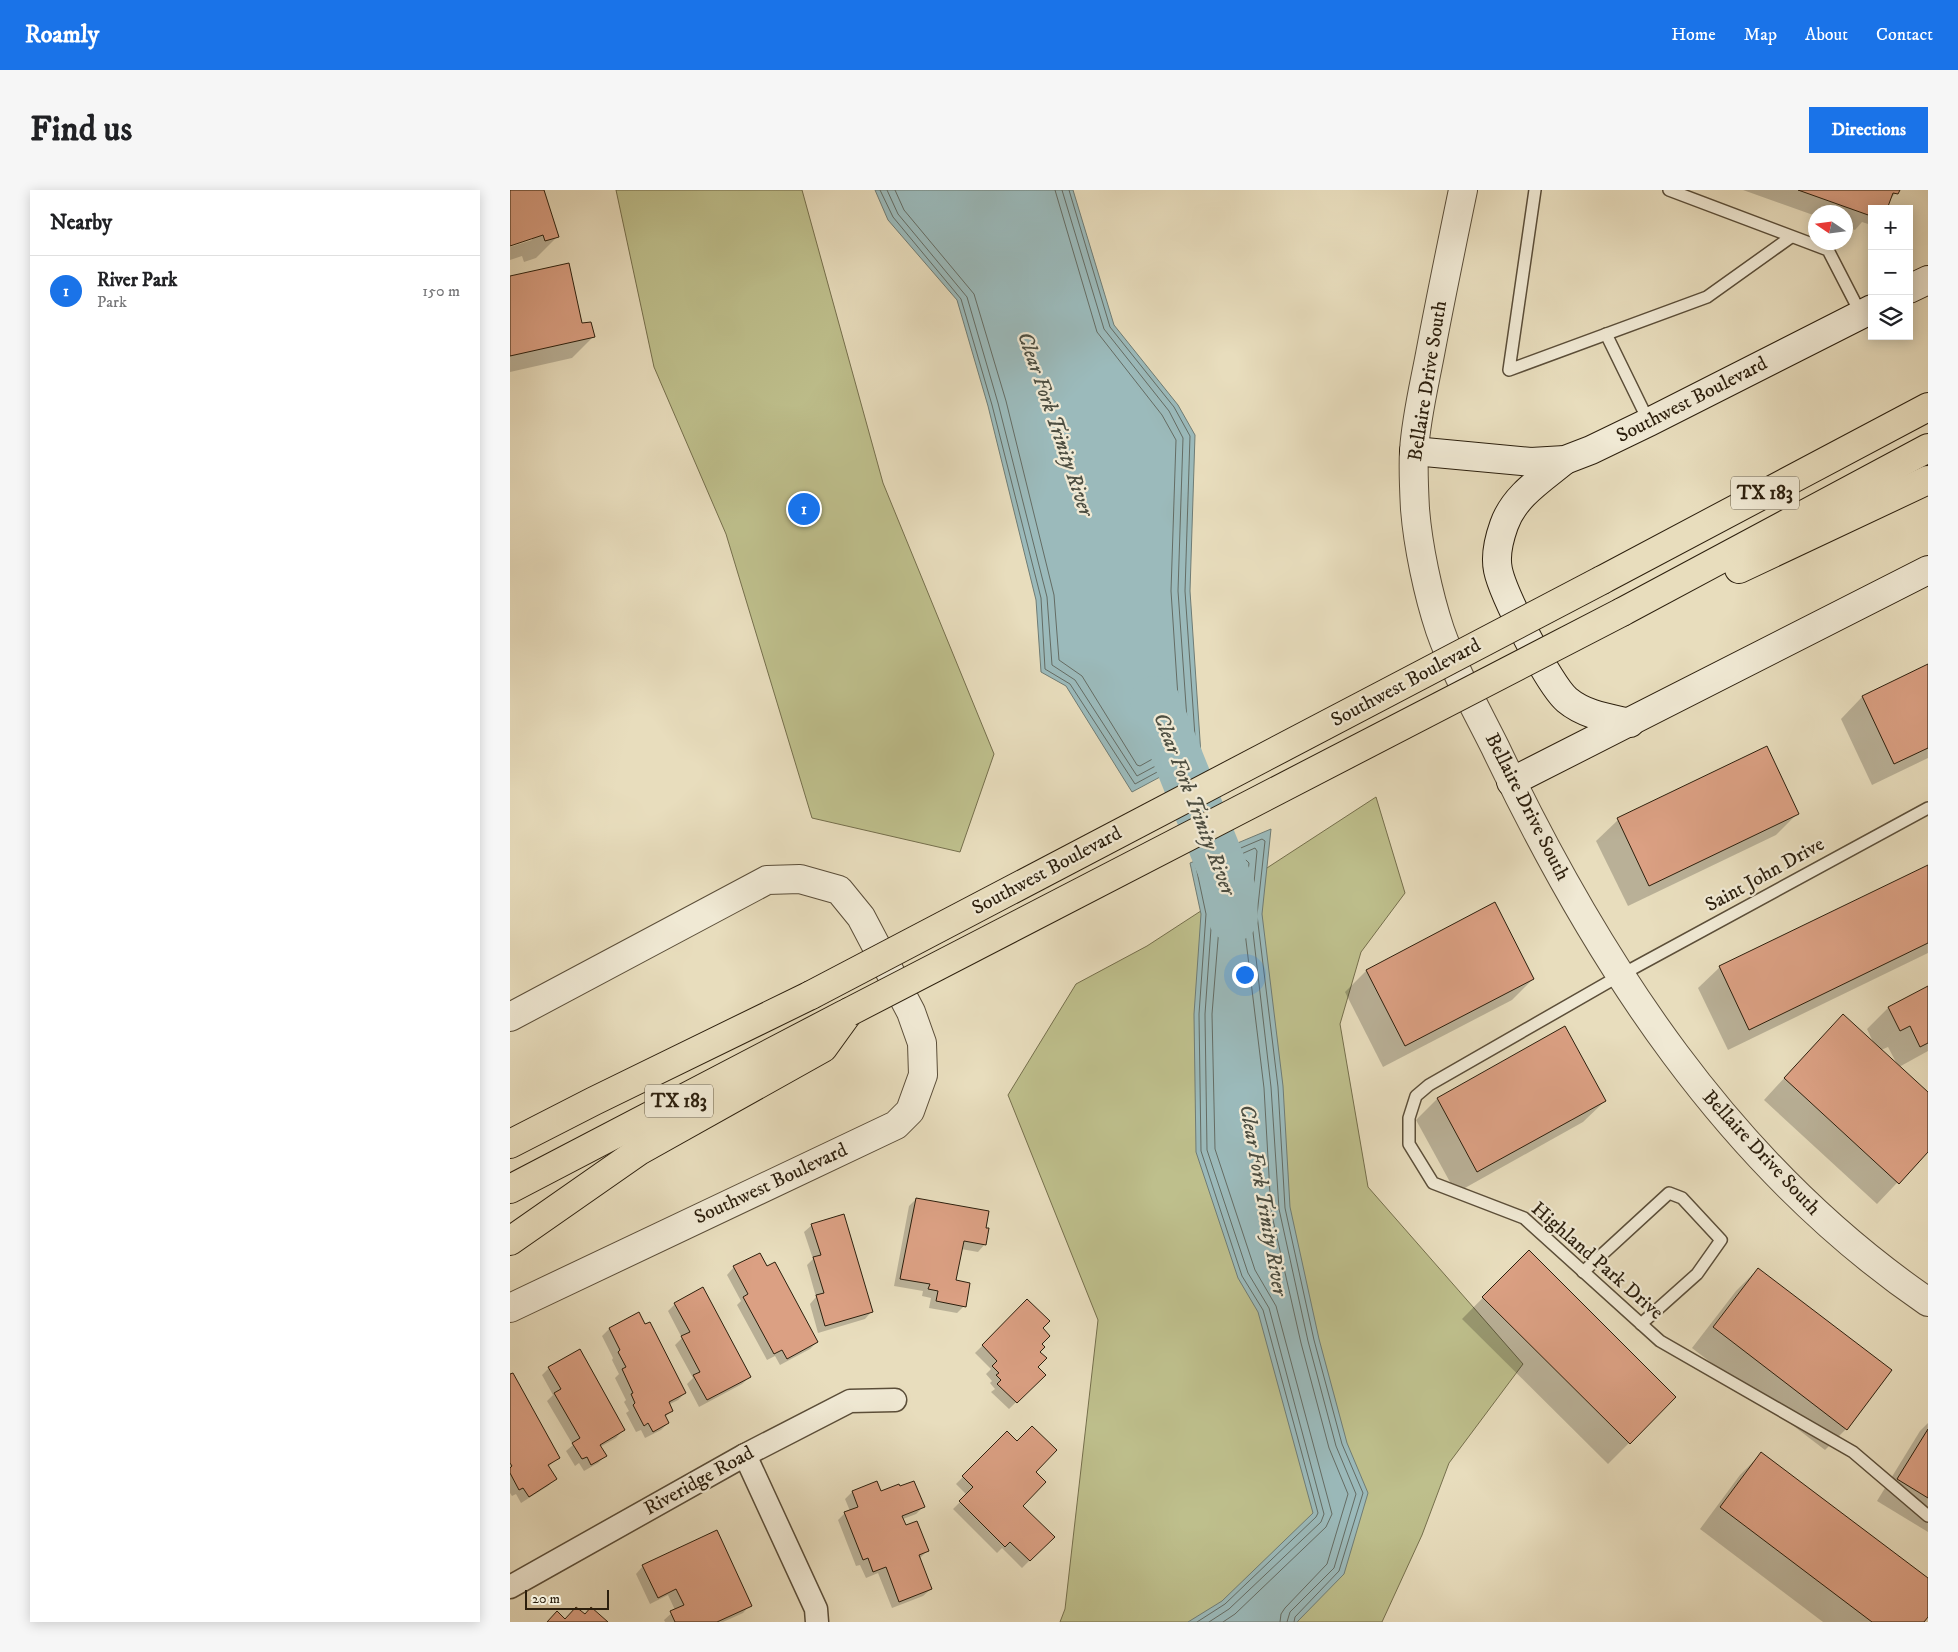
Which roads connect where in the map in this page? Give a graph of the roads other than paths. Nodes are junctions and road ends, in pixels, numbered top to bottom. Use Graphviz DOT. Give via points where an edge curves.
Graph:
graph roads {
  1 [pos="1463,190"];
  2 [pos="1535,190"];
  3 [pos="1669,190"];
  4 [pos="1791,237"];
  5 [pos="1928,280"];
  6 [pos="1913,287"];
  7 [pos="1866,312"];
  8 [pos="1606,334"];
  9 [pos="1928,407"];
  10 [pos="1649,422"];
  11 [pos="1928,448"];
  12 [pos="1414,450"];
  13 [pos="1565,460"];
  14 [pos="1928,480"];
  15 [pos="1928,570"];
  16 [pos="1626,609"];
  17 [pos="1630,723"];
  18 [pos="1512,782"];
  19 [pos="1928,808"];
  20 [pos="1620,976"];
  21 [pos="849,1012"];
  22 [pos="510,1017"];
  23 [pos="594,1101"];
  24 [pos="510,1129"];
  25 [pos="510,1144"];
  26 [pos="510,1189"];
  27 [pos="510,1241"];
  28 [pos="1583,1272"];
  29 [pos="1926,1296"];
  30 [pos="510,1308"];
  31 [pos="1641,1324"];
  32 [pos="895,1400"];
  33 [pos="745,1455"];
  34 [pos="1928,1516"];
  35 [pos="510,1587"];
  36 [pos="817,1622"];
  1 -- 12 [label="street, Bellaire Drive South"];
  2 -- 8 [label="lane" via="1509,370"];
  3 -- 4 [label="lane"];
  4 -- 7 [label="lane" via="1828,250"];
  4 -- 8 [label="lane" via="1707,297"];
  5 -- 6 [label="street"];
  7 -- 10 [label="street, Southwest Boulevard"];
  8 -- 10 [label="lane"];
  9 -- 23 [label="highway, Southwest Boulevard / TX 183, bridge" via="812,995"];
  10 -- 13 [label="street, Southwest Boulevard"];
  11 -- 16 [label="highway, Southwest Boulevard / TX 183"];
  12 -- 13 [label="street, Southwest Boulevard" via="1531,462"];
  12 -- 18 [label="street, Bellaire Drive South" via="1416,511 1428,589 1441,632"];
  13 -- 17 [label="street" via="1526,491 1513,507 1498,546 1498,568 1504,590 1553,685 1582,710"];
  14 -- 16 [label="highway" via="1664,604"];
  15 -- 17 [label="street"];
  16 -- 21 [label="highway, Southwest Boulevard / TX 183, bridge"];
  17 -- 18 [label="street"];
  18 -- 20 [label="street, Bellaire Drive South"];
  19 -- 20 [label="lane, Saint John Drive"];
  20 -- 28 [label="lane, Highland Park Drive" via="1429,1085 1416,1096 1409,1118 1409,1144 1433,1183 1524,1218"];
  20 -- 29 [label="street, Bellaire Drive South" via="1695,1081 1738,1134 1841,1236"];
  21 -- 26 [label="highway, Southwest Boulevard / TX 183"];
  21 -- 27 [label="highway" via="823,1048 639,1151"];
  22 -- 30 [label="street, Southwest Boulevard" via="767,880 800,879 839,890 861,917 911,1012 922,1043 923,1075 910,1111 896,1125"];
  23 -- 24 [label="highway"];
  23 -- 25 [label="highway, Southwest Boulevard / TX 183"];
  28 -- 31 [label="lane, Highland Park Drive"];
  28 -- 31 [label="lane" via="1669,1193 1682,1198 1721,1240 1697,1274"];
  31 -- 34 [label="lane, Highland Park Drive" via="1660,1341 1853,1452"];
  32 -- 33 [label="street, Riveridge Road" via="850,1401"];
  33 -- 35 [label="street, Riveridge Road"];
  33 -- 36 [label="street" via="816,1609"];
}
